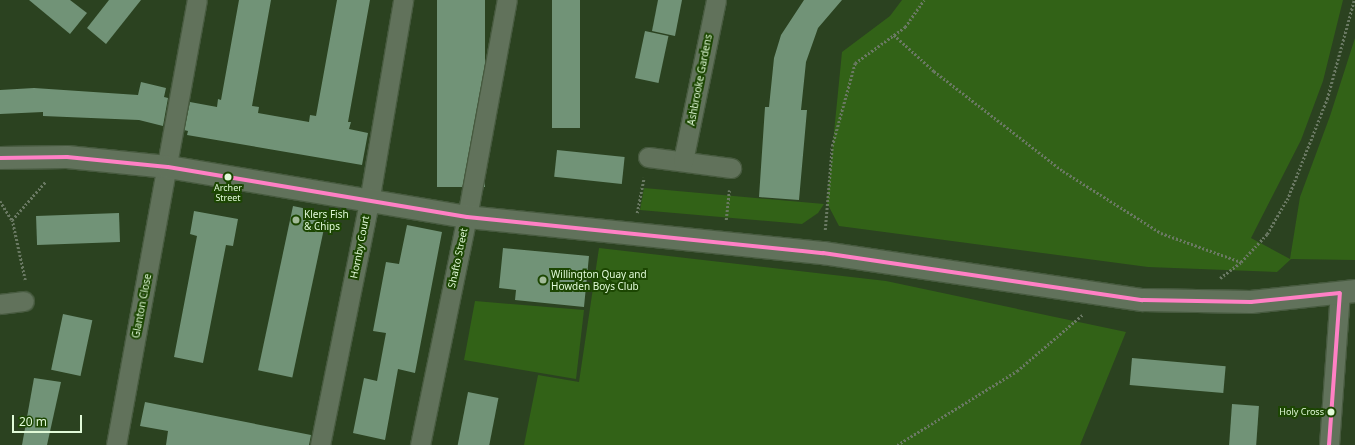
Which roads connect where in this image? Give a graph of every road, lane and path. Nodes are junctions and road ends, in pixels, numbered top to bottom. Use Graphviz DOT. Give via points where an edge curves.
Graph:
graph roads {
  1 [pos="197,0"];
  2 [pos="403,0"];
  3 [pos="507,0"];
  4 [pos="716,0"];
  5 [pos="924,0"];
  6 [pos="1354,0"];
  7 [pos="894,35"];
  8 [pos="67,157"];
  9 [pos="648,157"];
  10 [pos="0,158"];
  11 [pos="683,161"];
  12 [pos="168,166"];
  13 [pos="731,168"];
  14 [pos="0,201"];
  15 [pos="369,202"];
  16 [pos="467,217"];
  17 [pos="12,220"];
  18 [pos="633,235"];
  19 [pos="724,243"];
  20 [pos="823,253"];
  21 [pos="1241,262"];
  22 [pos="1217,280"];
  23 [pos="1347,292"];
  24 [pos="25,293"];
  25 [pos="1105,295"];
  26 [pos="0,304"];
  27 [pos="116,445"];
  28 [pos="320,445"];
  29 [pos="420,445"];
  30 [pos="897,445"];
  31 [pos="1329,445"];
  1 -- 12 [label="street"];
  2 -- 15 [label="street, Hornby Court"];
  3 -- 16 [label="street, Shafto Street"];
  4 -- 11 [label="street, Ashbrooke Gardens"];
  5 -- 7 [label="path" via="905,27"];
  6 -- 21 [label="path" via="1313,139 1279,214 1267,234"];
  7 -- 20 [label="path" via="855,62 832,146"];
  7 -- 21 [label="path" via="934,71 1063,171 1161,233"];
  8 -- 10 [label="main road"];
  8 -- 12 [label="main road"];
  8 -- 17 [label="path"];
  9 -- 11 [label="street"];
  9 -- 18 [label="path"];
  11 -- 13 [label="street"];
  12 -- 15 [label="main road"];
  12 -- 27 [label="street, Glanton Close"];
  13 -- 19 [label="path"];
  14 -- 17 [label="path"];
  15 -- 16 [label="main road"];
  15 -- 28 [label="street, Hornby Court"];
  16 -- 18 [label="main road"];
  16 -- 29 [label="street, Shafto Street"];
  17 -- 24 [label="path"];
  18 -- 19 [label="main road"];
  19 -- 20 [label="main road"];
  20 -- 25 [label="main road"];
  21 -- 22 [label="path"];
  23 -- 25 [label="main road" via="1230,303"];
  23 -- 31 [label="street"];
  24 -- 26 [label="street"];
  25 -- 30 [label="path" via="1017,371"];
}
